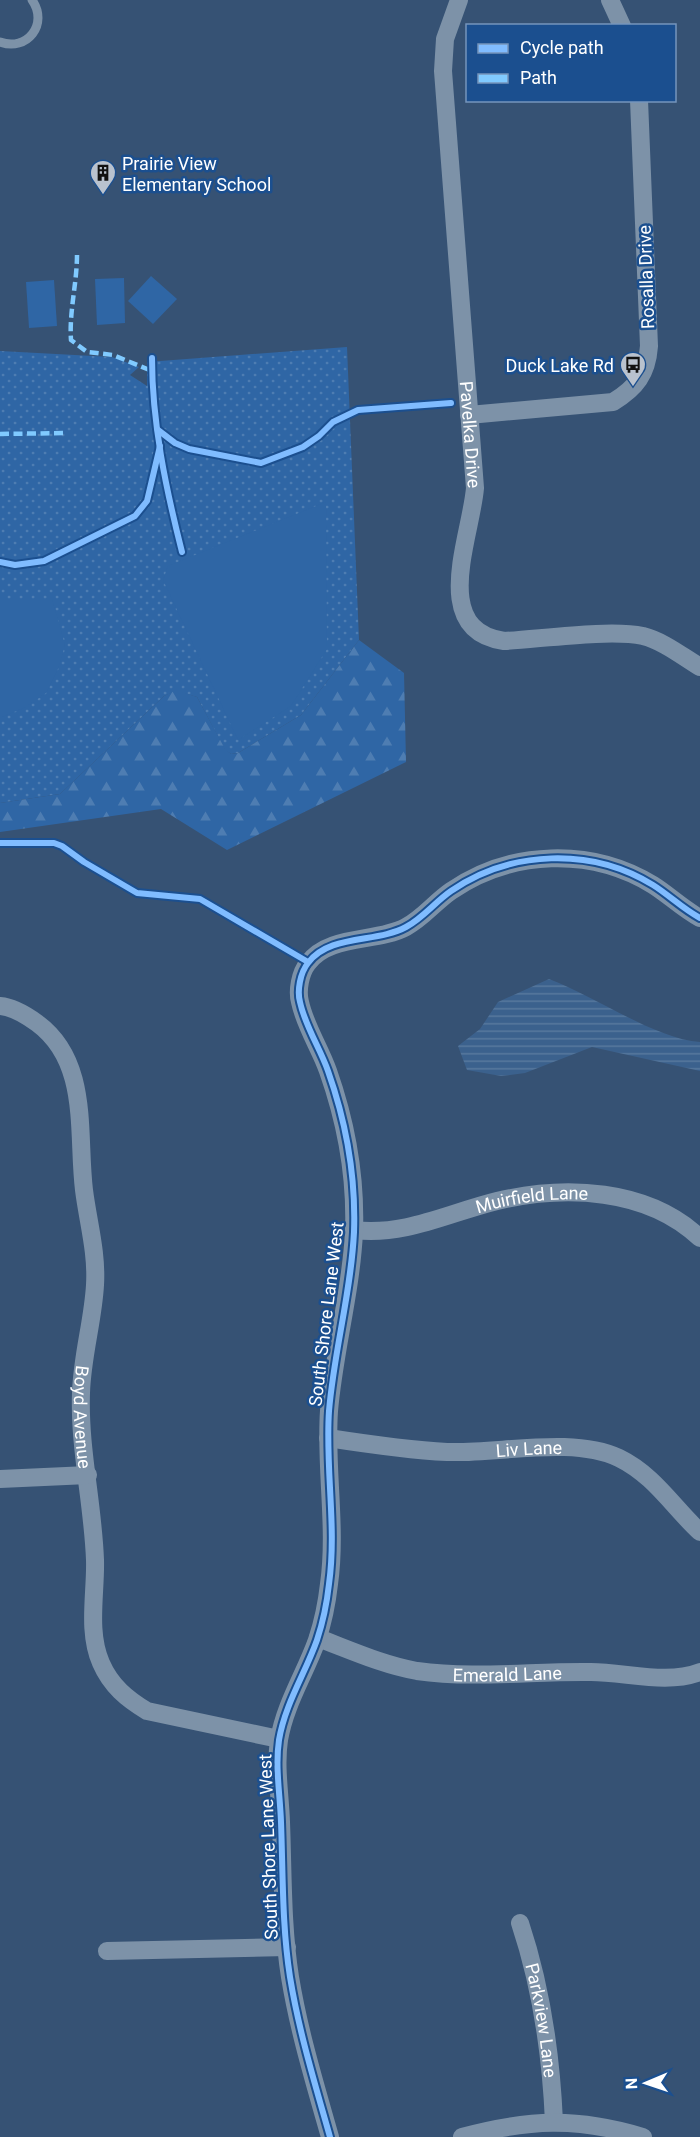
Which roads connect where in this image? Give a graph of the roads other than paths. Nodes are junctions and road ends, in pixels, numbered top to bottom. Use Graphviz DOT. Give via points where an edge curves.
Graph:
graph roads {
  1 [pos="32,0"];
  2 [pos="459,0"];
  3 [pos="610,0"];
  4 [pos="621,24"];
  5 [pos="0,42"];
  6 [pos="639,102"];
  7 [pos="469,415"];
  8 [pos="700,667"];
  9 [pos="700,918"];
  10 [pos="0,1006"];
  11 [pos="354,1230"];
  12 [pos="700,1238"];
  13 [pos="328,1438"];
  14 [pos="88,1475"];
  15 [pos="0,1479"];
  16 [pos="700,1532"];
  17 [pos="318,1638"];
  18 [pos="700,1672"];
  19 [pos="279,1739"];
  20 [pos="520,1923"];
  21 [pos="287,1947"];
  22 [pos="106,1951"];
  23 [pos="554,2122"];
  24 [pos="330,2137"];
  25 [pos="462,2137"];
  26 [pos="643,2137"];
  1 -- 5 [label="lane" via="38,21 32,35 18,44"];
  2 -- 7 [label="street, Pavelka Drive" via="445,39 443,71"];
  3 -- 4 [label="street"];
  6 -- 7 [label="street, Rosalla Drive" via="649,346 639,394 613,402"];
  7 -- 8 [label="street, Pavelka Drive" via="475,489 473,512 460,553 460,570 465,619 475,631 504,641 644,636"];
  9 -- 11 [label="street, South Shore Lane West" via="618,868 584,859 548,858 514,863 480,875 450,892 405,928 341,943 308,962 300,979 298,998 327,1067 343,1119 352,1174"];
  10 -- 14 [label="street, Boyd Avenue" via="28,1016 47,1030 63,1049 78,1095 84,1191 96,1258 81,1392"];
  11 -- 12 [label="street, Muirfield Lane" via="425,1225 497,1201 542,1194 589,1194 635,1200 661,1209"];
  11 -- 13 [label="street, South Shore Lane West"];
  13 -- 16 [label="street, Liv Lane" via="446,1452 594,1450 640,1470"];
  13 -- 17 [label="street, South Shore Lane West" via="330,1580"];
  14 -- 15 [label="street"];
  14 -- 19 [label="street, Boyd Avenue" via="95,1560 95,1640 100,1662 112,1683 128,1700 147,1711"];
  17 -- 18 [label="street, Emerald Lane" via="383,1663 417,1671 594,1672 678,1678"];
  17 -- 19 [label="street, South Shore Lane West" via="287,1706"];
  19 -- 21 [label="street, South Shore Lane West" via="278,1792"];
  20 -- 23 [label="street, Parkview Lane" via="549,2043"];
  21 -- 22 [label="street, South Shore Lane West"];
  21 -- 24 [label="street, South Shore Lane West" via="304,2043"];
  23 -- 25 [label="street" via="523,2123"];
  23 -- 26 [label="street" via="594,2125"];
}
